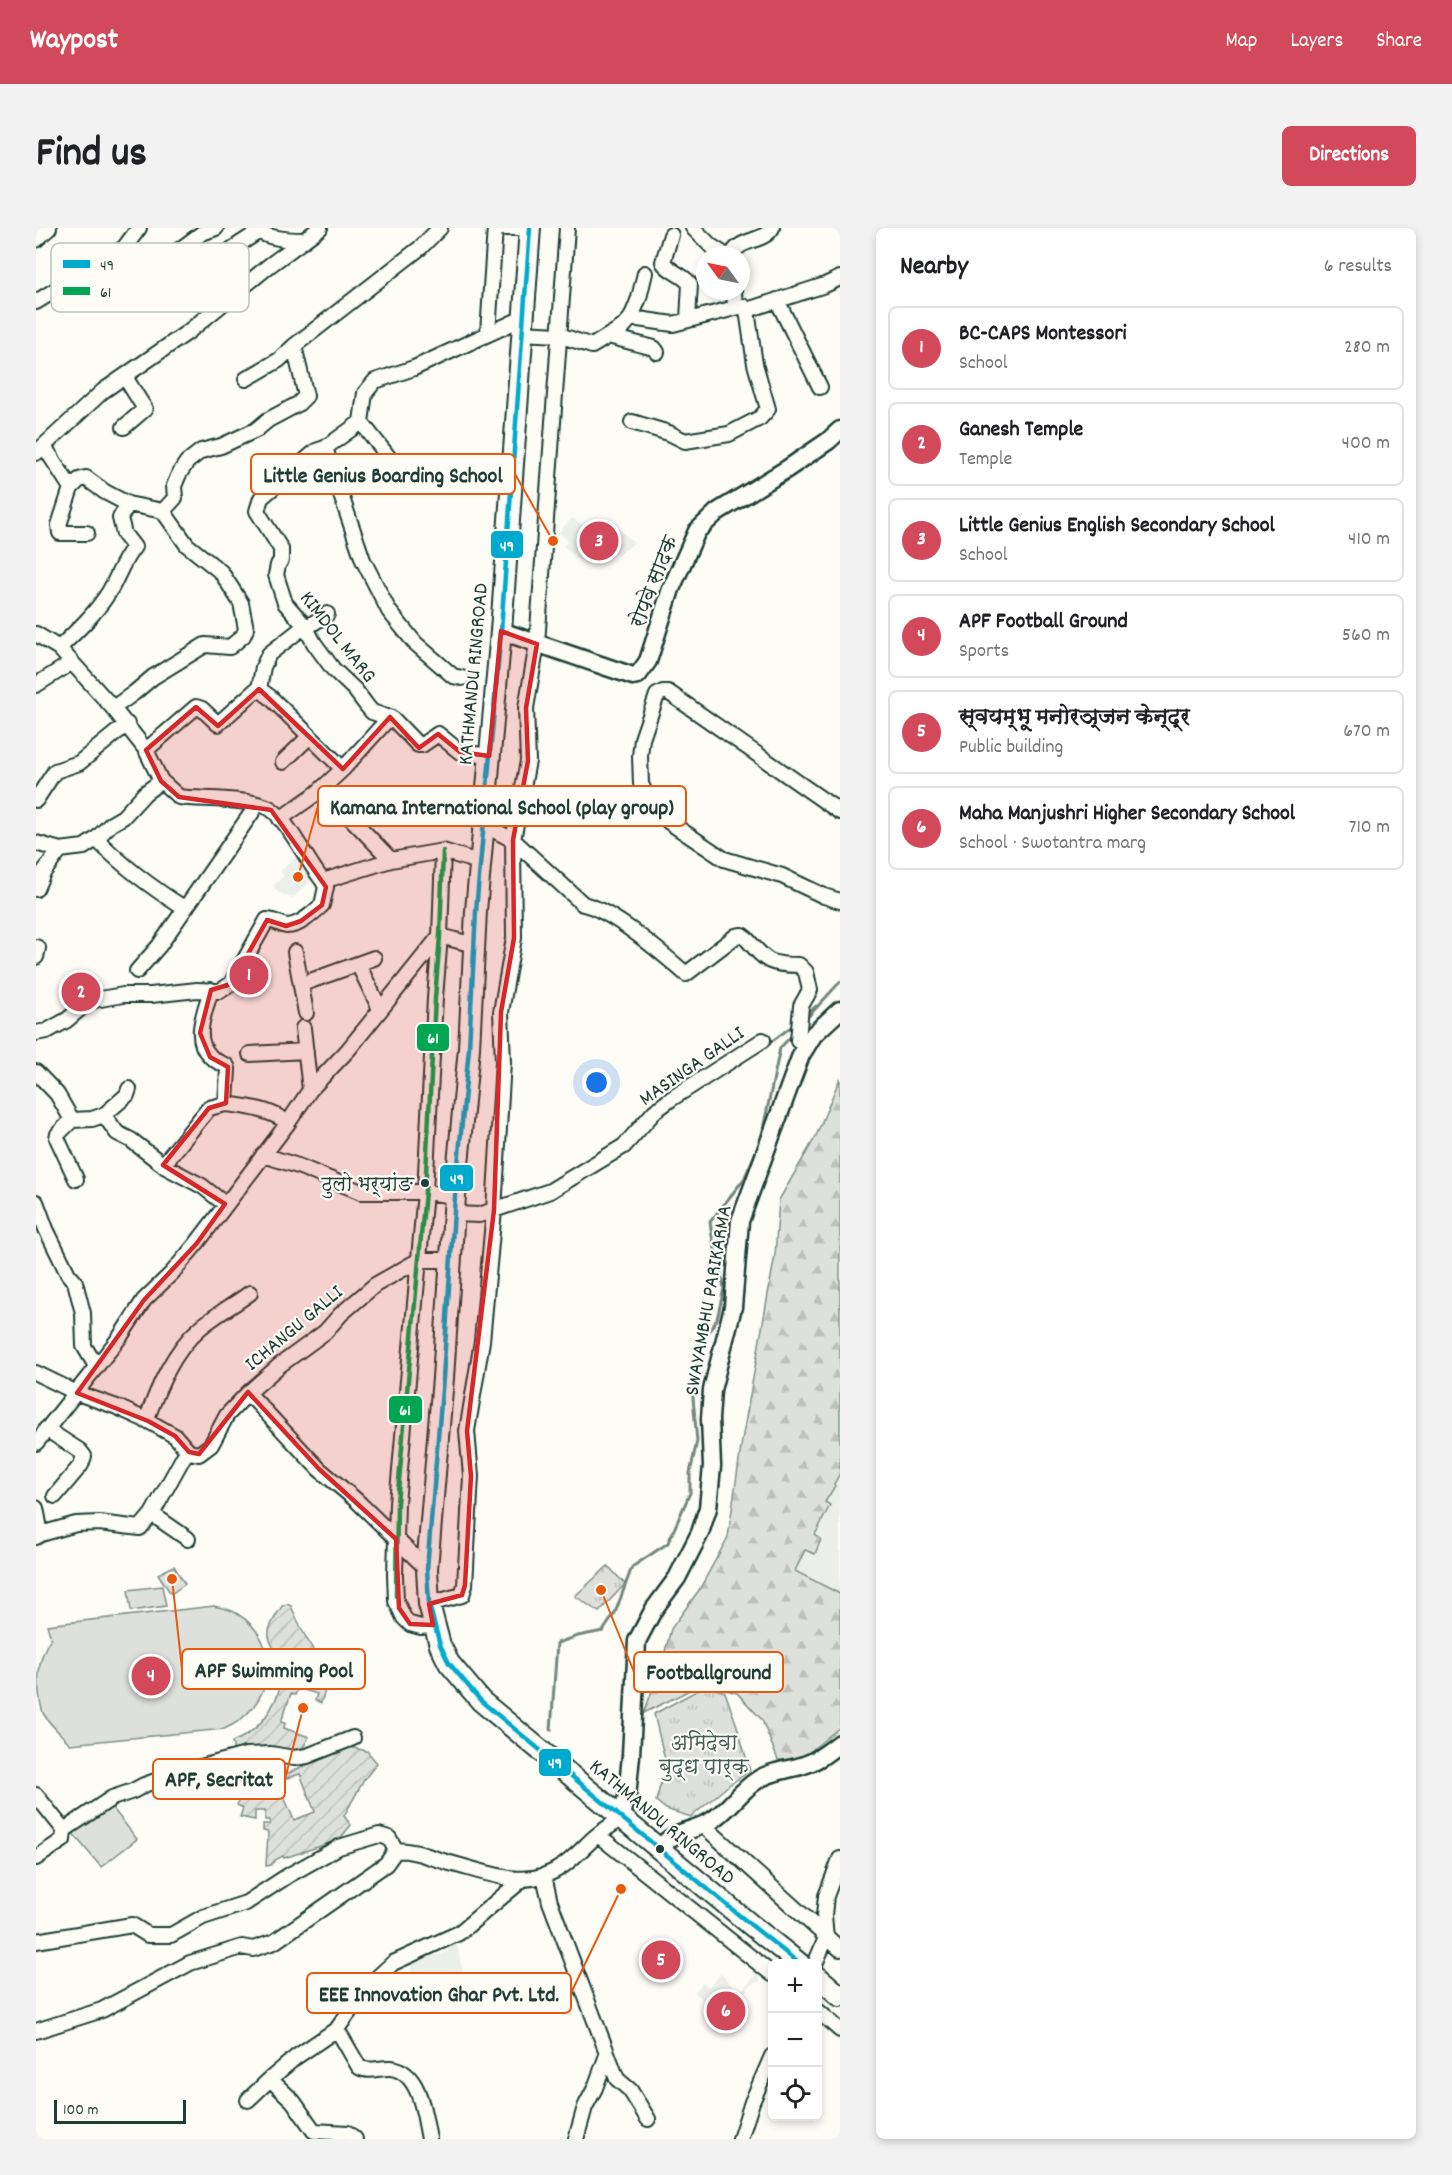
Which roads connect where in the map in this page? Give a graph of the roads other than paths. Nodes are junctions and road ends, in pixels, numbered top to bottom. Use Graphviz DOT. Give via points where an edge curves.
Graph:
graph roads {
  1 [pos="49,228"];
  2 [pos="139,228"];
  3 [pos="216,228"];
  4 [pos="320,228"];
  5 [pos="440,228"];
  6 [pos="496,228"];
  7 [pos="519,228"];
  8 [pos="530,228"];
  9 [pos="567,228"];
  10 [pos="693,228"];
  11 [pos="772,228"];
  12 [pos="257,230"];
  13 [pos="671,235"];
  14 [pos="36,240"];
  15 [pos="304,240"];
  16 [pos="128,243"];
  17 [pos="189,243"];
  18 [pos="240,243"];
  19 [pos="711,246"];
  20 [pos="740,246"];
  21 [pos="645,273"];
  22 [pos="840,278"];
  23 [pos="249,282"];
  24 [pos="51,293"];
  25 [pos="738,300"];
  26 [pos="777,300"];
  27 [pos="36,302"];
  28 [pos="741,309"];
  29 [pos="212,312"];
  30 [pos="631,318"];
  31 [pos="688,319"];
  32 [pos="522,326"];
  33 [pos="488,333"];
  34 [pos="559,335"];
  35 [pos="608,336"];
  36 [pos="294,346"];
  37 [pos="657,352"];
  38 [pos="125,377"];
  39 [pos="246,379"];
  40 [pos="820,387"];
  41 [pos="361,422"];
  42 [pos="632,422"];
  43 [pos="124,427"];
  44 [pos="840,430"];
  45 [pos="325,448"];
  46 [pos="40,449"];
  47 [pos="390,484"];
  48 [pos="71,488"];
  49 [pos="128,504"];
  50 [pos="163,511"];
  51 [pos="87,533"];
  52 [pos="327,614"];
  53 [pos="305,627"];
  54 [pos="501,631"];
  55 [pos="36,634"];
  56 [pos="537,644"];
  57 [pos="59,648"];
  58 [pos="71,663"];
  59 [pos="462,678"];
  60 [pos="36,686"];
  61 [pos="259,689"];
  62 [pos="113,708"];
  63 [pos="390,717"];
  64 [pos="127,724"];
  65 [pos="310,736"];
  66 [pos="146,750"];
  67 [pos="489,756"];
  68 [pos="283,762"];
  69 [pos="343,769"];
  70 [pos="161,781"];
  71 [pos="36,800"];
  72 [pos="253,811"];
  73 [pos="345,812"];
  74 [pos="840,812"];
  75 [pos="280,819"];
  76 [pos="484,825"];
  77 [pos="96,839"];
  78 [pos="513,840"];
  79 [pos="36,843"];
  80 [pos="60,850"];
  81 [pos="443,851"];
  82 [pos="391,860"];
  83 [pos="482,863"];
  84 [pos="322,881"];
  85 [pos="36,889"];
  86 [pos="840,901"];
  87 [pos="184,908"];
  88 [pos="440,936"];
  89 [pos="474,945"];
  90 [pos="36,947"];
  91 [pos="295,952"];
  92 [pos="36,957"];
  93 [pos="374,958"];
  94 [pos="358,964"];
  95 [pos="137,970"];
  96 [pos="302,984"];
  97 [pos="211,990"];
  98 [pos="380,1009"];
  99 [pos="840,1010"];
  100 [pos="306,1012"];
  101 [pos="303,1028"];
  102 [pos="36,1033"];
  103 [pos="763,1040"];
  104 [pos="798,1041"];
  105 [pos="306,1051"];
  106 [pos="250,1054"];
  107 [pos="36,1072"];
  108 [pos="129,1089"];
  109 [pos="310,1090"];
  110 [pos="226,1104"];
  111 [pos="104,1115"];
  112 [pos="72,1120"];
  113 [pos="288,1123"];
  114 [pos="263,1155"];
  115 [pos="163,1165"];
  116 [pos="76,1179"];
  117 [pos="425,1192"];
  118 [pos="36,1202"];
  119 [pos="225,1204"];
  120 [pos="454,1205"];
  121 [pos="494,1210"];
  122 [pos="419,1260"];
  123 [pos="451,1260"];
  124 [pos="250,1293"];
  125 [pos="96,1366"];
  126 [pos="36,1372"];
  127 [pos="248,1392"];
  128 [pos="77,1393"];
  129 [pos="146,1420"];
  130 [pos="46,1429"];
  131 [pos="36,1443"];
  132 [pos="189,1452"];
  133 [pos="55,1496"];
  134 [pos="36,1508"];
  135 [pos="152,1514"];
  136 [pos="38,1535"];
  137 [pos="188,1539"];
  138 [pos="396,1539"];
  139 [pos="427,1569"];
  140 [pos="429,1604"];
  141 [pos="433,1625"];
  142 [pos="353,1738"];
  143 [pos="840,1743"];
  144 [pos="36,1795"];
  145 [pos="621,1818"];
  146 [pos="703,1825"];
  147 [pos="64,1830"];
  148 [pos="598,1835"];
  149 [pos="659,1849"];
  150 [pos="396,1850"];
  151 [pos="36,1858"];
  152 [pos="840,1859"];
  153 [pos="544,1876"];
  154 [pos="522,1880"];
  155 [pos="826,1938"];
  156 [pos="36,1941"];
  157 [pos="840,1949"];
  158 [pos="794,1959"];
  159 [pos="817,1959"];
  160 [pos="768,1971"];
  161 [pos="822,1980"];
  162 [pos="840,1996"];
  163 [pos="820,2013"];
  164 [pos="337,2029"];
  165 [pos="840,2030"];
  166 [pos="36,2031"];
  167 [pos="607,2055"];
  168 [pos="768,2065"];
  169 [pos="270,2079"];
  170 [pos="248,2100"];
  171 [pos="648,2119"];
  172 [pos="355,2139"];
  173 [pos="429,2139"];
  174 [pos="576,2139"];
  175 [pos="740,2139"];
  1 -- 14 [label="street"];
  2 -- 16 [label="street"];
  3 -- 17 [label="street"];
  4 -- 15 [label="street"];
  5 -- 36 [label="street"];
  6 -- 7 [label="street"];
  6 -- 33 [label="street"];
  8 -- 32 [label="highway, KATHMANDU RINGROAD"];
  9 -- 34 [label="street"];
  10 -- 19 [label="street"];
  11 -- 20 [label="street" via="767,236"];
  12 -- 15 [label="street" via="277,238"];
  12 -- 18 [label="street"];
  13 -- 31 [label="street" via="663,262 690,284"];
  15 -- 23 [label="street"];
  21 -- 30 [label="street"];
  22 -- 26 [label="street"];
  24 -- 27 [label="street"];
  25 -- 28 [label="street"];
  26 -- 28 [label="street"];
  26 -- 40 [label="street"];
  28 -- 31 [label="street"];
  28 -- 42 [label="street" via="768,409 760,418 729,434 685,441"];
  29 -- 38 [label="street"];
  30 -- 31 [label="street" via="673,324"];
  30 -- 35 [label="street"];
  32 -- 33 [label="street"];
  32 -- 34 [label="street"];
  32 -- 54 [label="highway, KATHMANDU RINGROAD"];
  33 -- 41 [label="street" via="414,368 375,381 365,393"];
  34 -- 35 [label="street" via="592,346"];
  34 -- 56 [label="street"];
  35 -- 37 [label="street"];
  36 -- 39 [label="street" via="279,360"];
  36 -- 50 [label="street" via="306,396 256,430 201,451 187,462 174,486 175,498"];
  38 -- 43 [label="street" via="146,409"];
  38 -- 46 [label="street"];
  41 -- 45 [label="street, KIMDOL MARG"];
  41 -- 47 [label="street" via="394,464"];
  44 -- 56 [label="main road, रोपवे सादक" via="787,469 717,512 697,531 671,589 648,661 638,675"];
  45 -- 53 [label="street, KIMDOL MARG" via="316,451 261,498 257,511 280,549 276,575 285,603"];
  45 -- 59 [label="street" via="363,560 389,611 415,643 453,676"];
  46 -- 48 [label="street"];
  48 -- 49 [label="street" via="86,478"];
  48 -- 51 [label="street" via="60,533"];
  49 -- 50 [label="street"];
  49 -- 57 [label="street" via="120,518 124,534 134,547 109,592"];
  50 -- 62 [label="street" via="188,545 221,572 241,603 246,629 230,647 205,645 182,658"];
  52 -- 53 [label="street"];
  53 -- 61 [label="street" via="269,654"];
  53 -- 63 [label="street, KIMDOL MARG" via="341,678 372,712"];
  54 -- 56 [label="main road, रोपवे सादक"];
  54 -- 67 [label="highway, KATHMANDU RINGROAD"];
  55 -- 57 [label="street"];
  56 -- 78 [label="street" via="526,708 528,760"];
  57 -- 58 [label="street"];
  58 -- 60 [label="street"];
  58 -- 62 [label="street"];
  61 -- 65 [label="street"];
  61 -- 66 [label="street" via="218,724 196,707"];
  62 -- 64 [label="street"];
  63 -- 67 [label="street, KIMDOL MARG" via="418,745 438,734 460,752"];
  63 -- 69 [label="street"];
  64 -- 66 [label="street"];
  64 -- 71 [label="street" via="79,763 55,771"];
  65 -- 68 [label="street"];
  65 -- 69 [label="street"];
  66 -- 70 [label="street"];
  67 -- 76 [label="highway, KATHMANDU RINGROAD"];
  69 -- 75 [label="street"];
  70 -- 75 [label="street" via="179,797 260,806"];
  70 -- 77 [label="street"];
  72 -- 87 [label="street"];
  73 -- 82 [label="street"];
  74 -- 86 [label="street" via="668,692 657,695 640,756 641,784 651,806 724,859 782,876"];
  75 -- 84 [label="street"];
  76 -- 78 [label="street"];
  76 -- 83 [label="highway, KATHMANDU RINGROAD"];
  77 -- 80 [label="street" via="84,847"];
  77 -- 87 [label="street" via="124,866"];
  78 -- 104 [label="street" via="583,904 605,913 686,974 742,935 768,962 799,965 806,972 810,990 801,1006"];
  78 -- 121 [label="street" via="514,938 501,1012 503,1062"];
  79 -- 80 [label="street"];
  80 -- 85 [label="street"];
  81 -- 82 [label="street"];
  81 -- 83 [label="street"];
  81 -- 88 [label="street"];
  82 -- 84 [label="street"];
  83 -- 89 [label="highway, KATHMANDU RINGROAD"];
  84 -- 97 [label="street" via="326,887 322,905 301,921 286,926 267,920 231,984 220,991"];
  87 -- 95 [label="street"];
  88 -- 89 [label="street"];
  88 -- 98 [label="street"];
  88 -- 117 [label="street"];
  89 -- 120 [label="highway, KATHMANDU RINGROAD"];
  90 -- 92 [label="street"];
  91 -- 96 [label="street"];
  93 -- 94 [label="street"];
  94 -- 96 [label="street"];
  94 -- 98 [label="street"];
  96 -- 100 [label="street"];
  97 -- 102 [label="street" via="123,994 89,1001 67,1020"];
  97 -- 110 [label="street" via="200,1033 210,1057 227,1066"];
  98 -- 109 [label="street"];
  99 -- 145 [label="main road, SWAYAMBHU PARIKARMA" via="814,1034 801,1054 740,1221 733,1307 712,1390 708,1508 700,1533 676,1578 637,1641 630,1765"];
  101 -- 105 [label="street"];
  103 -- 121 [label="street, MASINGA GALLI" via="671,1099 624,1146 572,1179 550,1191"];
  105 -- 106 [label="street"];
  105 -- 109 [label="street"];
  107 -- 112 [label="street" via="57,1094"];
  108 -- 111 [label="street"];
  109 -- 113 [label="street"];
  110 -- 113 [label="street" via="265,1111"];
  110 -- 115 [label="street" via="209,1108"];
  111 -- 112 [label="street"];
  111 -- 115 [label="street" via="117,1133"];
  112 -- 116 [label="street" via="57,1138"];
  113 -- 114 [label="street"];
  114 -- 117 [label="street, MASINGA GALLI" via="361,1192"];
  114 -- 119 [label="street"];
  115 -- 119 [label="street"];
  117 -- 120 [label="street, MASINGA GALLI"];
  117 -- 122 [label="street"];
  118 -- 125 [label="street" via="75,1282 83,1313 84,1346"];
  119 -- 125 [label="street" via="172,1273 144,1300"];
  120 -- 121 [label="street, MASINGA GALLI" via="479,1215"];
  120 -- 123 [label="highway, KATHMANDU RINGROAD"];
  121 -- 140 [label="street" via="482,1341 467,1431 471,1476 465,1585 462,1596"];
  122 -- 123 [label="street"];
  122 -- 127 [label="street, ICHANGU GALLI" via="375,1285 325,1332"];
  122 -- 138 [label="street"];
  123 -- 139 [label="highway, KATHMANDU RINGROAD"];
  124 -- 129 [label="street" via="200,1328 178,1354"];
  125 -- 128 [label="street"];
  126 -- 128 [label="street"];
  127 -- 132 [label="street" via="227,1415 211,1445 200,1454"];
  127 -- 138 [label="street, ICHANGU GALLI" via="319,1469"];
  128 -- 129 [label="street"];
  128 -- 130 [label="street"];
  129 -- 132 [label="street" via="175,1436"];
  130 -- 131 [label="street"];
  130 -- 133 [label="street" via="84,1455 81,1465"];
  132 -- 135 [label="street"];
  134 -- 136 [label="street"];
  135 -- 136 [label="street" via="140,1528 99,1522"];
  135 -- 137 [label="street"];
  138 -- 139 [label="street, ICHANGU GALLI"];
  138 -- 141 [label="street" via="399,1608 410,1624"];
  139 -- 140 [label="highway, KATHMANDU RINGROAD"];
  140 -- 141 [label="highway, KATHMANDU RINGROAD"];
  141 -- 145 [label="highway, KATHMANDU RINGROAD" via="449,1663 471,1691"];
  142 -- 147 [label="street" via="307,1756 246,1755 178,1773 111,1798"];
  143 -- 146 [label="main road" via="807,1764 755,1781 726,1810"];
  144 -- 147 [label="street"];
  145 -- 148 [label="street"];
  145 -- 149 [label="highway, KATHMANDU RINGROAD"];
  146 -- 149 [label="main road" via="674,1834"];
  146 -- 155 [label="street"];
  147 -- 151 [label="street" via="63,1840"];
  148 -- 153 [label="street" via="565,1865"];
  148 -- 160 [label="street"];
  149 -- 158 [label="highway, KATHMANDU RINGROAD"];
  150 -- 154 [label="street" via="417,1851 507,1879"];
  150 -- 156 [label="street" via="389,1838 378,1835 339,1847 246,1904 203,1917 171,1935 148,1935 132,1925"];
  150 -- 166 [label="street" via="386,1864 274,1942 190,1963 102,2010"];
  152 -- 155 [label="street" via="826,1896"];
  153 -- 154 [label="street"];
  153 -- 167 [label="street"];
  154 -- 164 [label="street" via="459,1933 393,1963 368,1986"];
  155 -- 157 [label="street"];
  155 -- 159 [label="street"];
  161 -- 162 [label="highway"];
  163 -- 165 [label="street"];
  164 -- 169 [label="street"];
  164 -- 173 [label="street" via="358,2067 390,2068 414,2085"];
  167 -- 171 [label="street" via="617,2079 630,2090"];
  167 -- 174 [label="street"];
  168 -- 175 [label="street"];
  169 -- 170 [label="street"];
  169 -- 172 [label="street" via="293,2101 314,2131 348,2133"];
}
